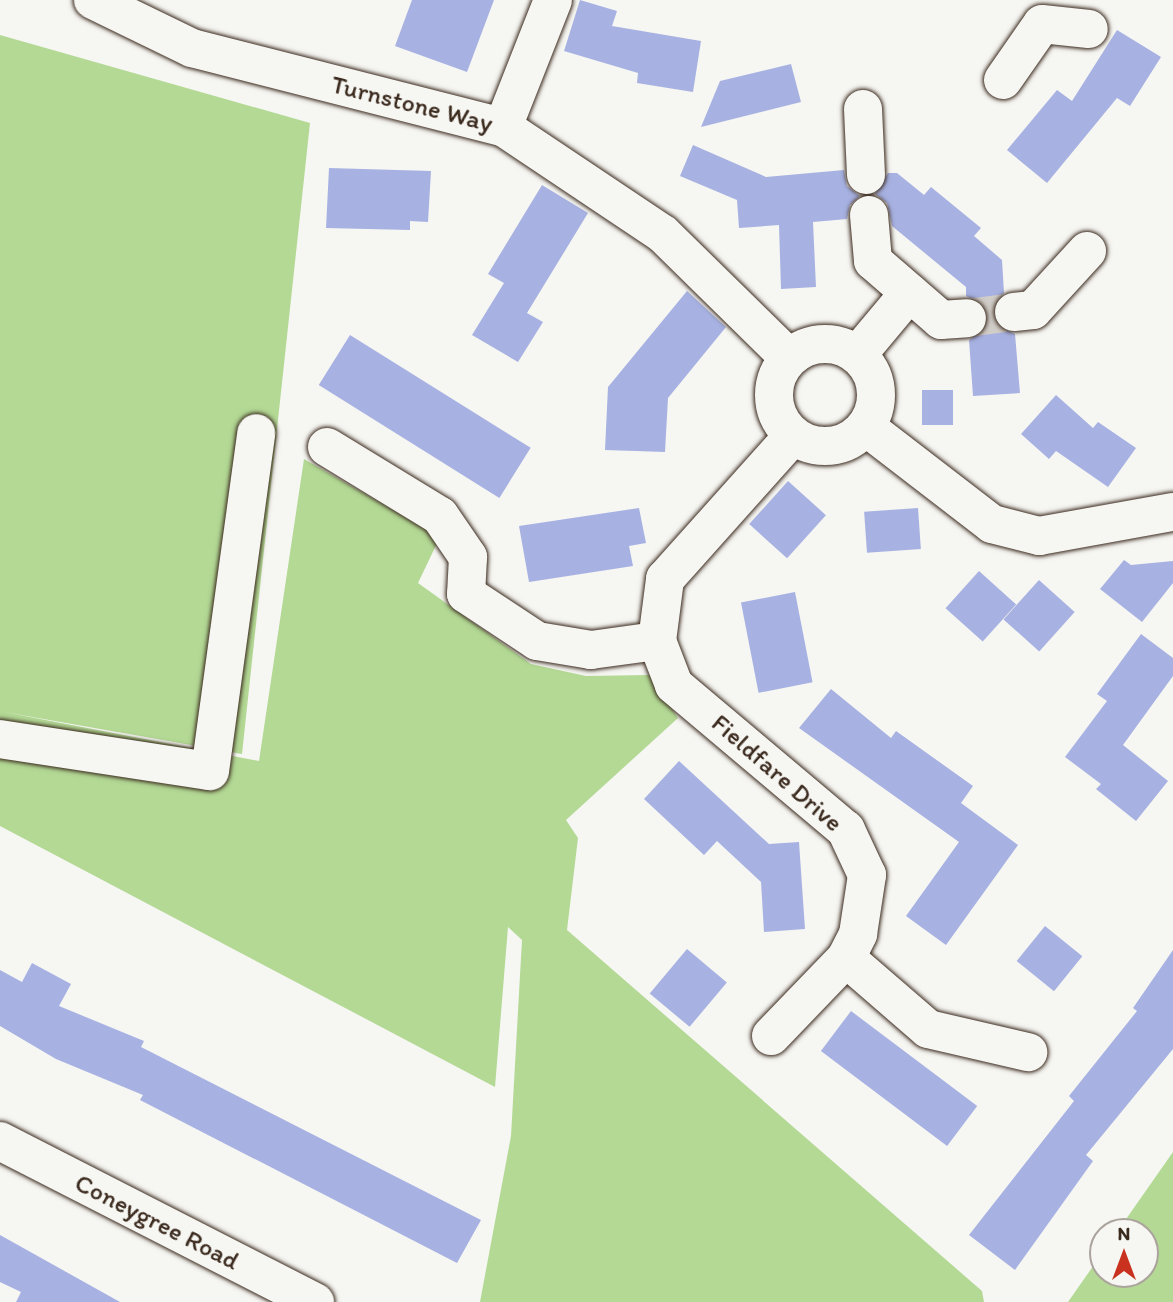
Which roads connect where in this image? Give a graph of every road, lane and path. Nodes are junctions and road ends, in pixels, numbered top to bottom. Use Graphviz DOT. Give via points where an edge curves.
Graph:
graph roads {
  1 [pos="93,0"];
  2 [pos="553,0"];
  3 [pos="1039,12"];
  4 [pos="1089,29"];
  5 [pos="1003,80"];
  6 [pos="863,109"];
  7 [pos="503,127"];
  8 [pos="866,175"];
  9 [pos="869,215"];
  10 [pos="1087,251"];
  11 [pos="909,293"];
  12 [pos="1014,312"];
  13 [pos="967,318"];
  14 [pos="858,354"];
  15 [pos="789,358"];
  16 [pos="866,427"];
  17 [pos="256,433"];
  18 [pos="793,436"];
  19 [pos="327,447"];
  20 [pos="1173,512"];
  21 [pos="657,641"];
  22 [pos="0,739"];
  23 [pos="846,958"];
  24 [pos="771,1036"];
  25 [pos="1028,1052"];
  26 [pos="0,1142"];
  27 [pos="315,1302"];
  1 -- 7 [label="street, Turnstone Way" via="192,48"];
  2 -- 7 [label="street"];
  3 -- 4 [label="street"];
  3 -- 5 [label="street"];
  6 -- 8 [label="street"];
  7 -- 15 [label="street, Turnstone Way" via="663,234"];
  9 -- 11 [label="street" via="873,261"];
  10 -- 12 [label="street" via="1033,310"];
  11 -- 13 [label="street" via="941,320"];
  11 -- 14 [label="street"];
  14 -- 15 [label="street" via="822,343"];
  14 -- 16 [label="street" via="871,369 877,389"];
  15 -- 18 [label="street" via="779,373 774,398 782,423"];
  16 -- 18 [label="street" via="831,446"];
  16 -- 20 [label="street" via="992,524 1039,536"];
  17 -- 22 [label="street" via="210,771"];
  18 -- 21 [label="street, Fieldfare Drive" via="665,579"];
  19 -- 21 [label="street" via="440,516 468,557 467,594 537,641 590,650"];
  21 -- 23 [label="street, Fieldfare Drive" via="674,685 846,830 867,875 858,934"];
  23 -- 24 [label="street, Fieldfare Drive"];
  23 -- 25 [label="street" via="928,1029"];
  26 -- 27 [label="street, Coneygree Road"];
}
